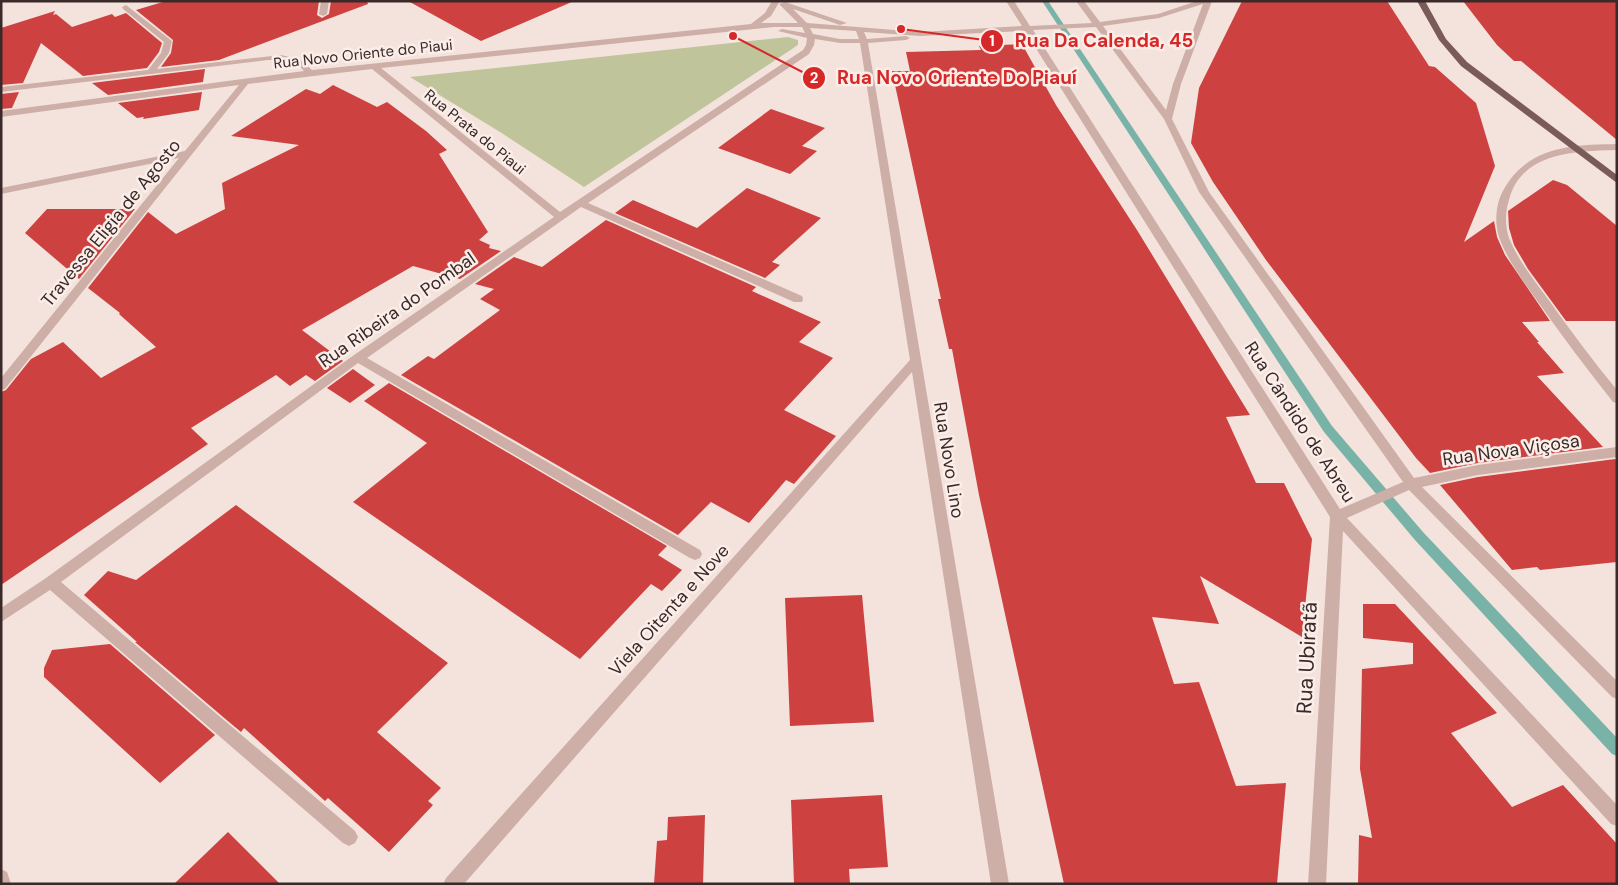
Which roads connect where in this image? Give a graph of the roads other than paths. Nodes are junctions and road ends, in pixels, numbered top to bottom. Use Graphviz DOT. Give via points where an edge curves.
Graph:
graph roads {
  1 [pos="325,1"];
  2 [pos="1010,1"];
  3 [pos="1080,1"];
  4 [pos="1207,1"];
  5 [pos="1421,1"];
  6 [pos="778,2"];
  7 [pos="126,6"];
  8 [pos="322,14"];
  9 [pos="805,25"];
  10 [pos="1092,25"];
  11 [pos="753,26"];
  12 [pos="859,28"];
  13 [pos="1035,28"];
  14 [pos="728,30"];
  15 [pos="921,34"];
  16 [pos="812,37"];
  17 [pos="864,42"];
  18 [pos="374,66"];
  19 [pos="151,71"];
  20 [pos="310,73"];
  21 [pos="247,80"];
  22 [pos="1,90"];
  23 [pos="1,114"];
  24 [pos="1168,119"];
  25 [pos="1617,147"];
  26 [pos="1576,148"];
  27 [pos="190,153"];
  28 [pos="1617,180"];
  29 [pos="1,191"];
  30 [pos="580,204"];
  31 [pos="560,217"];
  32 [pos="798,299"];
  33 [pos="358,358"];
  34 [pos="915,361"];
  35 [pos="1,386"];
  36 [pos="1617,399"];
  37 [pos="1617,452"];
  38 [pos="1407,485"];
  39 [pos="1343,513"];
  40 [pos="695,554"];
  41 [pos="51,582"];
  42 [pos="1,616"];
  43 [pos="1617,692"];
  44 [pos="1617,818"];
  45 [pos="348,837"];
  46 [pos="1,878"];
  47 [pos="2,884"];
  48 [pos="452,884"];
  49 [pos="1000,884"];
  50 [pos="1316,884"];
  1 -- 8 [label="street"];
  2 -- 13 [label="street, Rua Cândido de Abreu"];
  3 -- 10 [label="street"];
  4 -- 10 [label="street" via="1171,14"];
  4 -- 24 [label="street"];
  5 -- 26 [label="main road" via="1443,40 1464,64"];
  6 -- 9 [label="street"];
  6 -- 11 [label="street"];
  6 -- 12 [label="street"];
  7 -- 19 [label="street" via="168,40 165,53"];
  9 -- 11 [label="street, Rua Novo Oriente do Piaui"];
  9 -- 12 [label="street, Rua Novo Oriente do Piaui"];
  9 -- 16 [label="street"];
  10 -- 13 [label="street"];
  10 -- 24 [label="street"];
  11 -- 14 [label="street, Rua Novo Oriente do Piaui"];
  12 -- 15 [label="street"];
  12 -- 17 [label="street, Rua Novo Lino"];
  13 -- 15 [label="street"];
  13 -- 39 [label="street, Rua Cândido de Abreu"];
  14 -- 16 [label="street, Rua Novo Oriente do Piaui" via="781,31"];
  14 -- 18 [label="street, Rua Novo Oriente do Piaui"];
  15 -- 17 [label="street, Rua Novo Oriente do Piaui"];
  16 -- 17 [label="street, Rua Novo Oriente do Piaui"];
  16 -- 30 [label="street, Rua Ribeira do Pombal" via="806,52"];
  17 -- 34 [label="street, Rua Novo Lino"];
  18 -- 20 [label="street, Rua Novo Oriente do Piaui"];
  18 -- 31 [label="street, Rua Prata do Piaui"];
  19 -- 20 [label="street" via="284,58 297,59"];
  19 -- 22 [label="street"];
  20 -- 21 [label="street, Rua Novo Oriente do Piaui"];
  21 -- 23 [label="street, Rua Novo Oriente do Piaui"];
  21 -- 27 [label="street, Travessa Eligia de Agosto"];
  24 -- 38 [label="street" via="1204,192"];
  25 -- 26 [label="street"];
  26 -- 28 [label="main road"];
  26 -- 36 [label="street" via="1536,159 1513,179 1501,205 1504,236 1520,268"];
  27 -- 29 [label="street"];
  27 -- 35 [label="street, Travessa Eligia de Agosto"];
  30 -- 31 [label="street, Rua Ribeira do Pombal"];
  30 -- 32 [label="street"];
  31 -- 33 [label="street, Rua Ribeira do Pombal"];
  33 -- 40 [label="street"];
  33 -- 41 [label="street, Rua Ribeira do Pombal"];
  34 -- 48 [label="street, Viela Oitenta e Nove"];
  34 -- 49 [label="street, Rua Novo Lino"];
  37 -- 38 [label="street, Rua Nova Viçosa" via="1487,469"];
  38 -- 39 [label="street"];
  38 -- 43 [label="street"];
  39 -- 44 [label="street, Rua Cândido de Abreu"];
  39 -- 50 [label="street, Rua Ubiratã"];
  41 -- 42 [label="street, Rua Ribeira do Pombal"];
  41 -- 45 [label="street"];
  46 -- 47 [label="street"];
}
